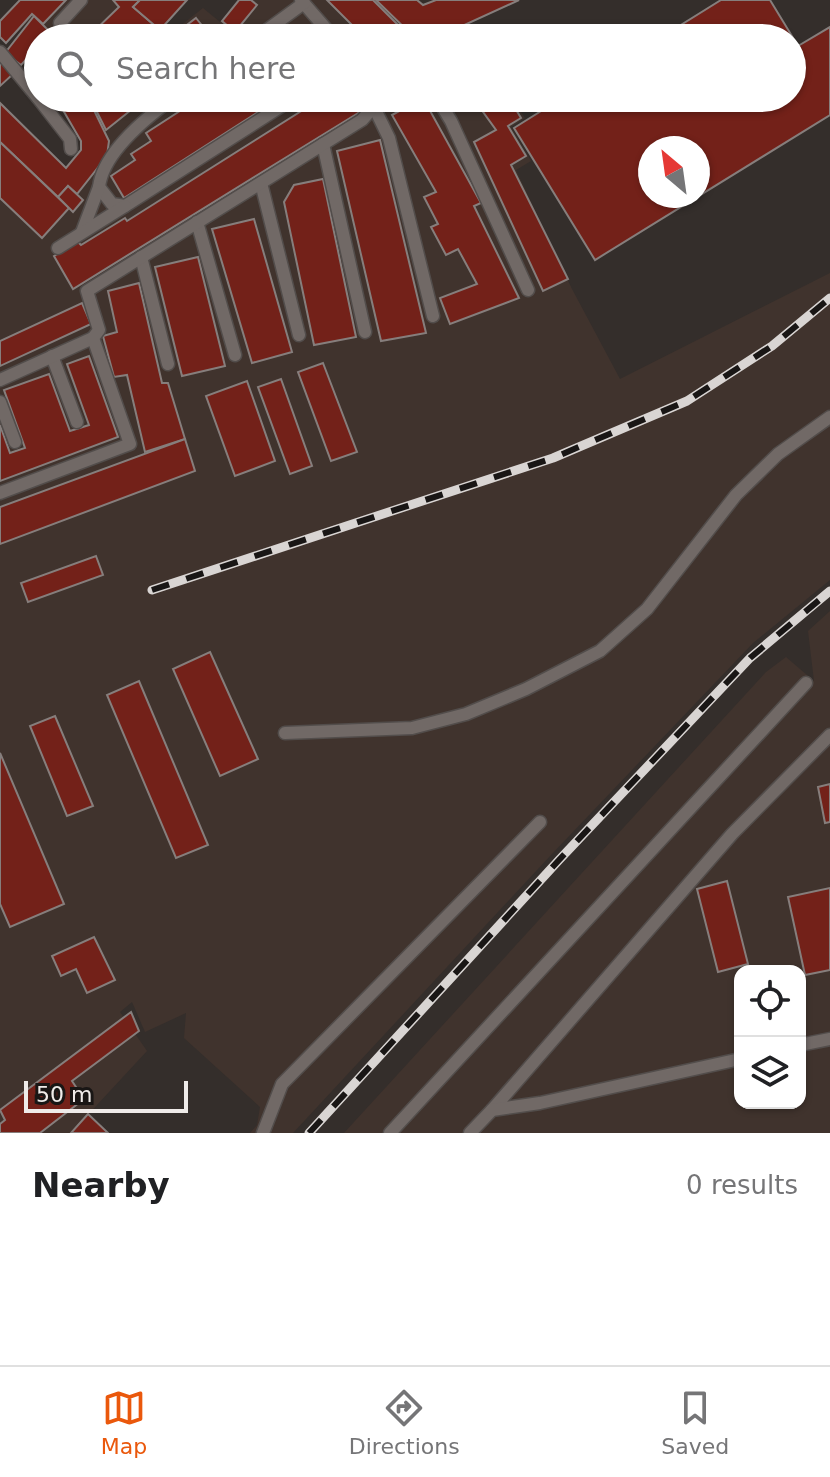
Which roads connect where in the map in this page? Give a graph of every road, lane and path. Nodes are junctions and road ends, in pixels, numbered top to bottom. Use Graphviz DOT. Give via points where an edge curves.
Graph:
graph roads {
  1 [pos="81,0"];
  2 [pos="303,1"];
  3 [pos="60,23"];
  4 [pos="274,24"];
  5 [pos="322,24"];
  6 [pos="0,52"];
  7 [pos="24,81"];
  8 [pos="49,112"];
  9 [pos="153,112"];
  10 [pos="272,112"];
  11 [pos="369,112"];
  12 [pos="376,112"];
  13 [pos="446,112"];
  14 [pos="323,144"];
  15 [pos="71,149"];
  16 [pos="261,183"];
  17 [pos="99,187"];
  18 [pos="125,206"];
  19 [pos="197,222"];
  20 [pos="82,233"];
  21 [pos="58,248"];
  22 [pos="141,257"];
  23 [pos="528,290"];
  24 [pos="433,316"];
  25 [pos="365,332"];
  26 [pos="299,335"];
  27 [pos="93,338"];
  28 [pos="235,355"];
  29 [pos="52,356"];
  30 [pos="168,364"];
  31 [pos="0,380"];
  32 [pos="0,402"];
  33 [pos="830,417"];
  34 [pos="77,422"];
  35 [pos="15,442"];
  36 [pos="0,493"];
  37 [pos="806,683"];
  38 [pos="285,733"];
  39 [pos="830,735"];
  40 [pos="540,822"];
  41 [pos="830,1039"];
  42 [pos="806,1044"];
  43 [pos="734,1060"];
  44 [pos="492,1110"];
  45 [pos="263,1133"];
  46 [pos="390,1133"];
  47 [pos="470,1133"];
  1 -- 3 [label="lane"];
  2 -- 4 [label="lane"];
  2 -- 5 [label="lane"];
  6 -- 7 [label="lane"];
  8 -- 15 [label="lane" via="70,139"];
  9 -- 17 [label="lane" via="140,121 100,175"];
  10 -- 18 [label="lane"];
  11 -- 14 [label="lane"];
  12 -- 24 [label="lane" via="389,138"];
  13 -- 23 [label="lane"];
  14 -- 16 [label="lane"];
  14 -- 25 [label="lane"];
  16 -- 19 [label="lane"];
  16 -- 26 [label="lane"];
  17 -- 18 [label="lane" via="112,204"];
  17 -- 20 [label="lane"];
  18 -- 20 [label="lane"];
  19 -- 22 [label="lane"];
  19 -- 28 [label="lane"];
  20 -- 21 [label="lane"];
  22 -- 27 [label="lane" via="87,291 99,330"];
  22 -- 30 [label="lane"];
  27 -- 29 [label="lane"];
  27 -- 36 [label="lane" via="130,444"];
  29 -- 31 [label="lane"];
  29 -- 34 [label="lane"];
  32 -- 35 [label="lane"];
  33 -- 38 [label="lane" via="778,454 736,495 647,609 600,651 466,714 412,728"];
  37 -- 46 [label="lane"];
  39 -- 44 [label="lane" via="732,834"];
  40 -- 45 [label="lane" via="282,1084"];
  41 -- 42 [label="lane"];
  43 -- 44 [label="lane"];
  44 -- 47 [label="lane"];
}
